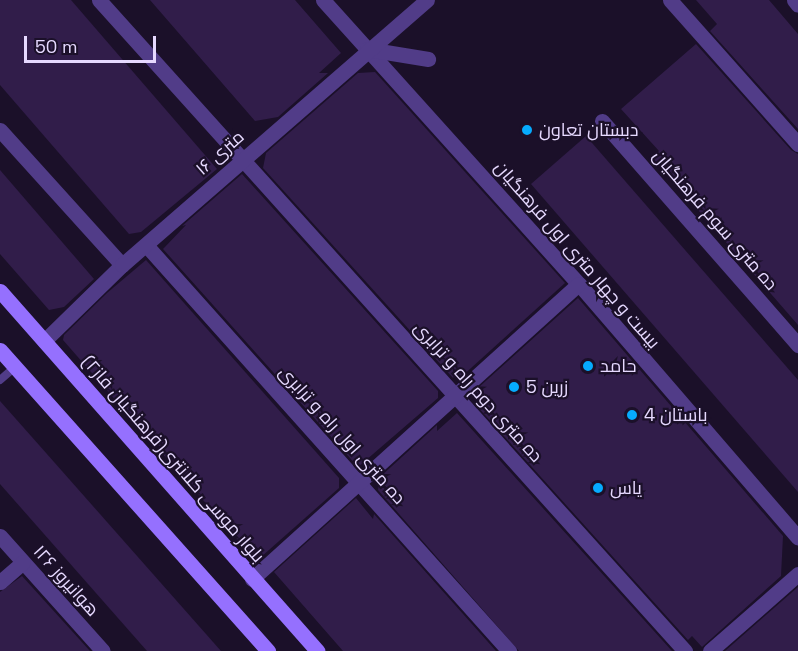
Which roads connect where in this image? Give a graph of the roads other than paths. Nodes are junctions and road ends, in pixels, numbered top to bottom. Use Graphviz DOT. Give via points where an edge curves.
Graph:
graph roads {
  1 [pos="99,0"];
  2 [pos="323,0"];
  3 [pos="427,0"];
  4 [pos="670,0"];
  5 [pos="794,0"];
  6 [pos="798,5"];
  7 [pos="367,49"];
  8 [pos="428,59"];
  9 [pos="602,121"];
  10 [pos="0,130"];
  11 [pos="798,144"];
  12 [pos="241,161"];
  13 [pos="146,245"];
  14 [pos="122,266"];
  15 [pos="579,284"];
  16 [pos="0,291"];
  17 [pos="44,341"];
  18 [pos="798,345"];
  19 [pos="0,350"];
  20 [pos="15,367"];
  21 [pos="0,380"];
  22 [pos="455,396"];
  23 [pos="359,482"];
  24 [pos="0,536"];
  25 [pos="798,538"];
  26 [pos="23,562"];
  27 [pos="798,574"];
  28 [pos="252,579"];
  29 [pos="0,582"];
  30 [pos="103,651"];
  31 [pos="268,651"];
  32 [pos="317,651"];
  33 [pos="509,651"];
  34 [pos="685,651"];
  35 [pos="710,651"];
  1 -- 12 [label="street, ده متری دوم راه و ترابری"];
  2 -- 7 [label="street, بیست و چهار متری اول فرهنگیان"];
  3 -- 7 [label="street, ۱۶ متری"];
  4 -- 11 [label="street"];
  5 -- 6 [label="street"];
  7 -- 8 [label="street"];
  7 -- 12 [label="street, ۱۶ متری"];
  7 -- 15 [label="street, بیست و چهار متری اول فرهنگیان"];
  9 -- 18 [label="street, ده متری سوم فرهنگیان"];
  10 -- 14 [label="street"];
  12 -- 13 [label="street, ۱۶ متری"];
  12 -- 22 [label="street, ده متری دوم راه و ترابری"];
  13 -- 14 [label="street, ۱۶ متری"];
  13 -- 23 [label="street, ده متری اول راه و ترابری"];
  14 -- 17 [label="street, ۱۶ متری"];
  15 -- 22 [label="street"];
  15 -- 25 [label="street, بیست و چهار متری اول فرهنگیان"];
  16 -- 17 [label="main road, بلوار موسی کلانتری(فرهنگیان فاز۲)"];
  17 -- 28 [label="main road, بلوار موسی کلانتری(فرهنگیان فاز۲)"];
  19 -- 20 [label="main road"];
  20 -- 21 [label="lane"];
  20 -- 31 [label="main road"];
  22 -- 23 [label="street"];
  22 -- 34 [label="street, ده متری دوم راه و ترابری"];
  23 -- 28 [label="street"];
  23 -- 33 [label="street, ده متری اول راه و ترابری"];
  24 -- 26 [label="street, هوانیروز ۱۲۶"];
  26 -- 29 [label="street"];
  26 -- 30 [label="street, هوانیروز ۱۲۶"];
  27 -- 35 [label="street"];
  28 -- 32 [label="main road, بلوار موسی کلانتری(فرهنگیان فاز۲)"];
}
